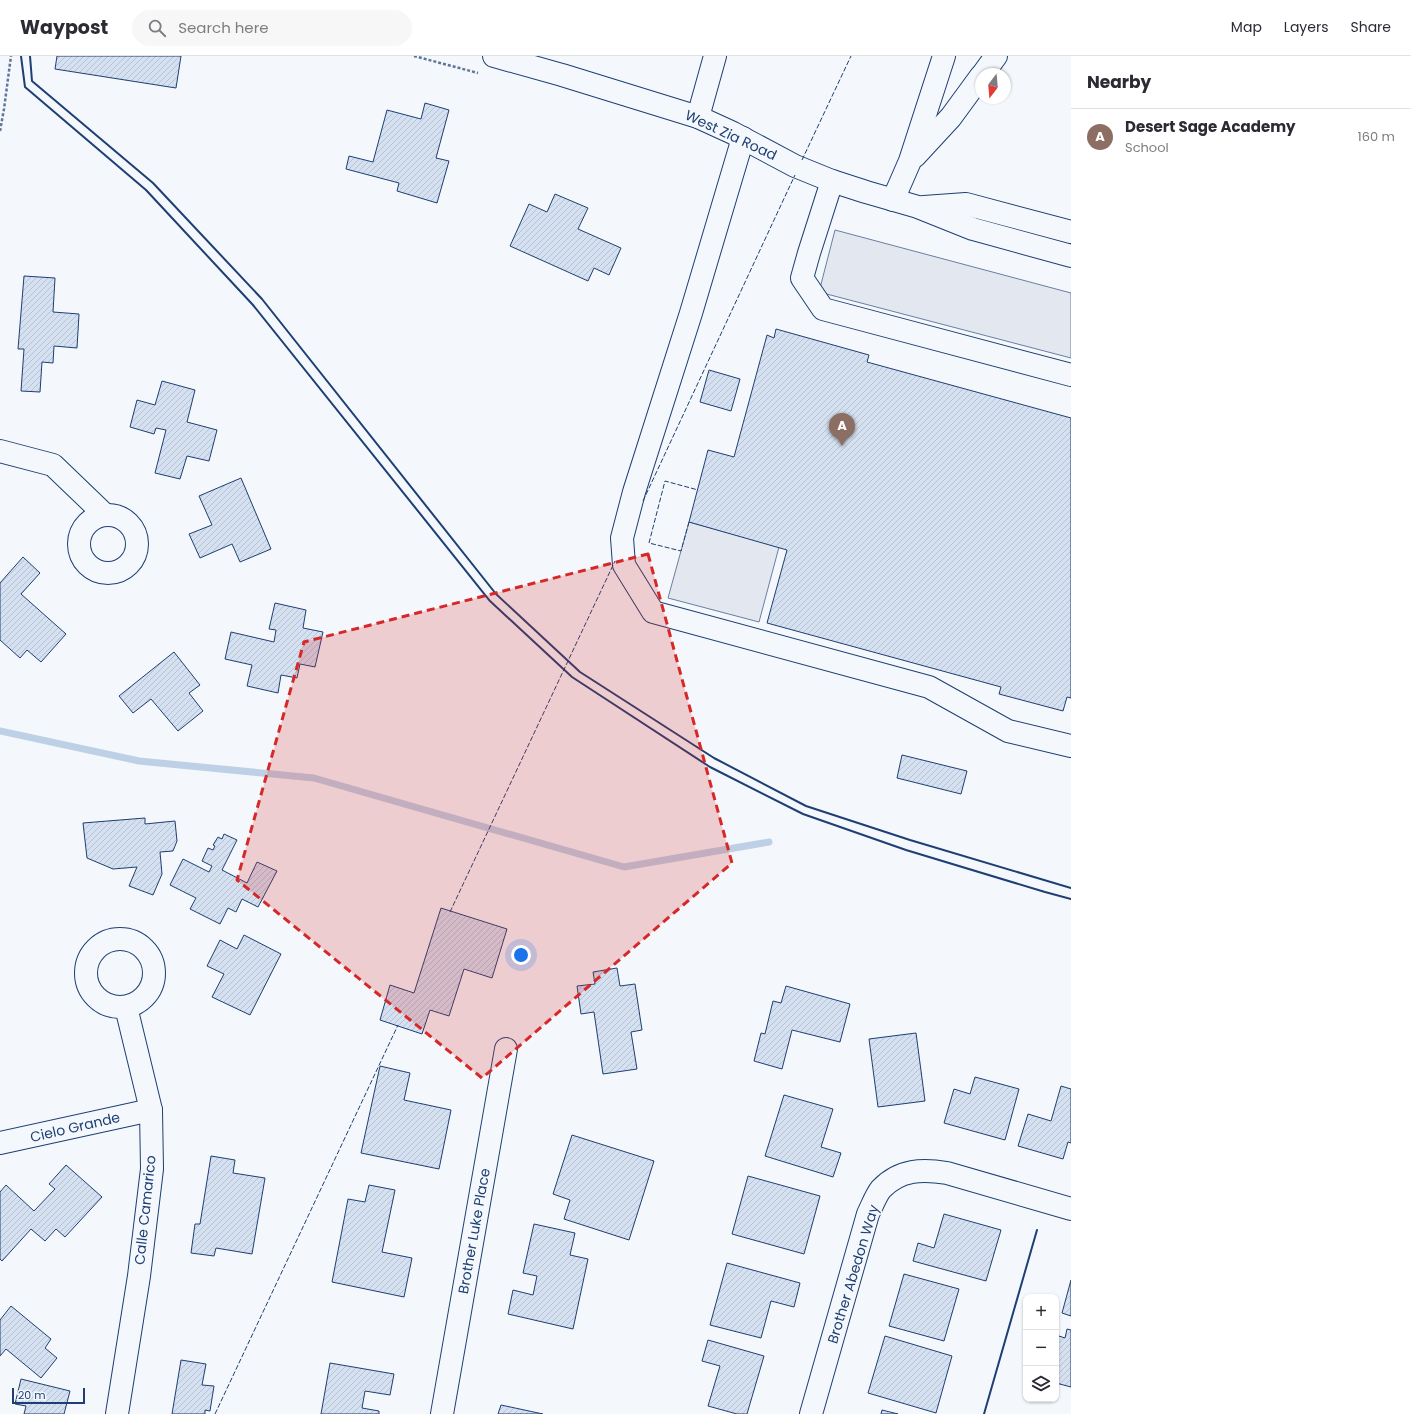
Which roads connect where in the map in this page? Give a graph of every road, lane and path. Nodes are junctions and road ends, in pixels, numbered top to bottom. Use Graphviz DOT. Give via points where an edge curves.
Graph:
graph roads {
  1 [pos="11,56"];
  2 [pos="494,56"];
  3 [pos="715,56"];
  4 [pos="944,56"];
  5 [pos="996,56"];
  6 [pos="987,68"];
  7 [pos="975,84"];
  8 [pos="698,117"];
  9 [pos="0,131"];
  10 [pos="743,138"];
  11 [pos="910,161"];
  12 [pos="832,181"];
  13 [pos="894,200"];
  14 [pos="918,207"];
  15 [pos="1071,232"];
  16 [pos="1071,256"];
  17 [pos="1071,375"];
  18 [pos="0,451"];
  19 [pos="105,514"];
  20 [pos="1071,746"];
  21 [pos="126,1007"];
  22 [pos="506,1049"];
  23 [pos="151,1110"];
  24 [pos="0,1143"];
  25 [pos="1071,1209"];
  26 [pos="117,1414"];
  27 [pos="442,1414"];
  28 [pos="810,1414"];
  1 -- 9 [label="path"];
  2 -- 8 [label="street, West Zia Road"];
  3 -- 8 [label="street"];
  4 -- 11 [label="street"];
  5 -- 6 [label="street"];
  7 -- 11 [label="street" via="950,117"];
  8 -- 10 [label="street, West Zia Road"];
  10 -- 12 [label="street, West Zia Road" via="795,166"];
  10 -- 20 [label="street" via="634,492 622,538 624,565 653,612 929,687 1008,731"];
  11 -- 13 [label="street"];
  12 -- 13 [label="street, West Zia Road"];
  12 -- 17 [label="street" via="802,278 823,309"];
  13 -- 14 [label="street, West Zia Road"];
  14 -- 15 [label="street, West Zia Road" via="966,204"];
  14 -- 16 [label="street, West Zia Road" via="973,229"];
  18 -- 19 [label="street" via="53,465"];
  21 -- 23 [label="street, Calle Camarico"];
  22 -- 27 [label="street, Brother Luke Place"];
  23 -- 24 [label="street, Cielo Grande"];
  23 -- 26 [label="street, Calle Camarico" via="152,1169 139,1276"];
  25 -- 28 [label="street, Brother Abedon Way" via="931,1170 912,1171 894,1178 880,1190 868,1214"];
}
